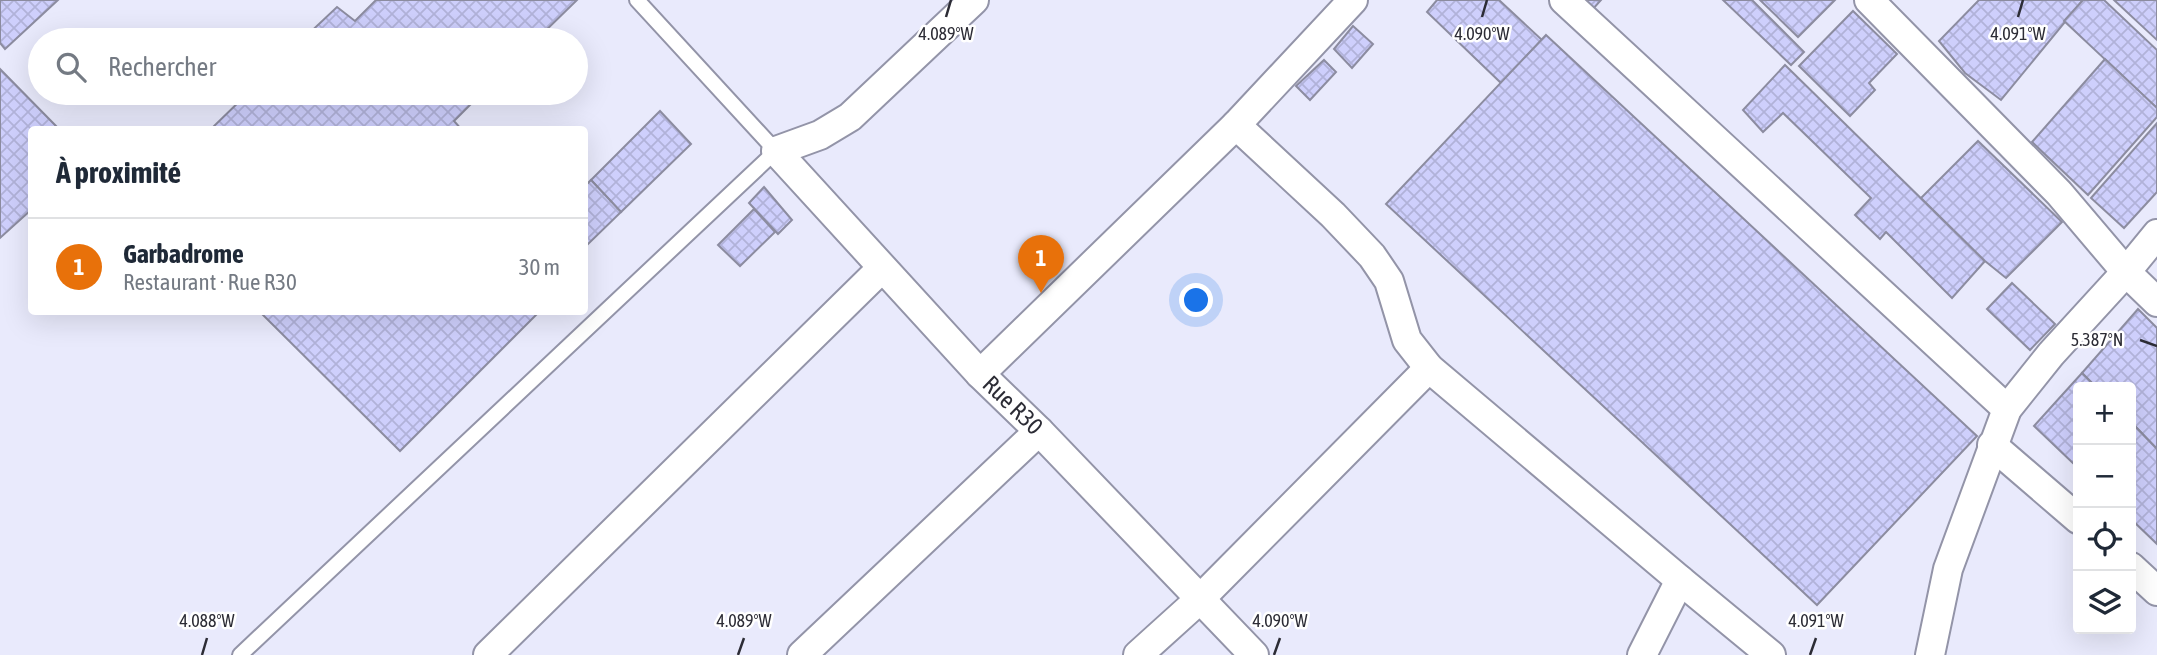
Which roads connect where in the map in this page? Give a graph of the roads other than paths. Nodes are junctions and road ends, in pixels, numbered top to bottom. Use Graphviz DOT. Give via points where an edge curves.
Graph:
graph roads {
  1 [pos="637,0"];
  2 [pos="974,0"];
  3 [pos="1353,0"];
  4 [pos="1564,0"];
  5 [pos="1869,0"];
  6 [pos="1236,125"];
  7 [pos="776,151"];
  8 [pos="2157,234"];
  9 [pos="881,268"];
  10 [pos="2126,272"];
  11 [pos="2157,302"];
  12 [pos="1429,368"];
  13 [pos="980,374"];
  14 [pos="2007,409"];
  15 [pos="1039,431"];
  16 [pos="1992,445"];
  17 [pos="2073,516"];
  18 [pos="2135,571"];
  19 [pos="1680,580"];
  20 [pos="2157,591"];
  21 [pos="1200,598"];
  22 [pos="240,655"];
  23 [pos="488,655"];
  24 [pos="802,655"];
  25 [pos="1138,655"];
  26 [pos="1254,655"];
  27 [pos="1642,655"];
  28 [pos="1771,655"];
  29 [pos="1930,655"];
  1 -- 7 [label="lane"];
  2 -- 7 [label="street" via="850,117 820,135"];
  3 -- 6 [label="street"];
  4 -- 14 [label="street"];
  5 -- 10 [label="street" via="2059,193"];
  6 -- 12 [label="street" via="1372,256 1389,281 1407,341"];
  6 -- 13 [label="street"];
  7 -- 9 [label="street, Rue R30"];
  7 -- 22 [label="lane"];
  8 -- 10 [label="street"];
  9 -- 13 [label="street, Rue R30"];
  9 -- 23 [label="street"];
  10 -- 11 [label="street"];
  10 -- 14 [label="street"];
  12 -- 19 [label="street"];
  12 -- 21 [label="street"];
  13 -- 15 [label="street, Rue R30"];
  14 -- 16 [label="street"];
  15 -- 21 [label="street, Rue R30"];
  15 -- 24 [label="street"];
  16 -- 17 [label="street"];
  16 -- 29 [label="street" via="1948,569"];
  18 -- 20 [label="street"];
  19 -- 27 [label="street"];
  19 -- 28 [label="street"];
  21 -- 25 [label="street"];
  21 -- 26 [label="street, Rue R30"];
}
